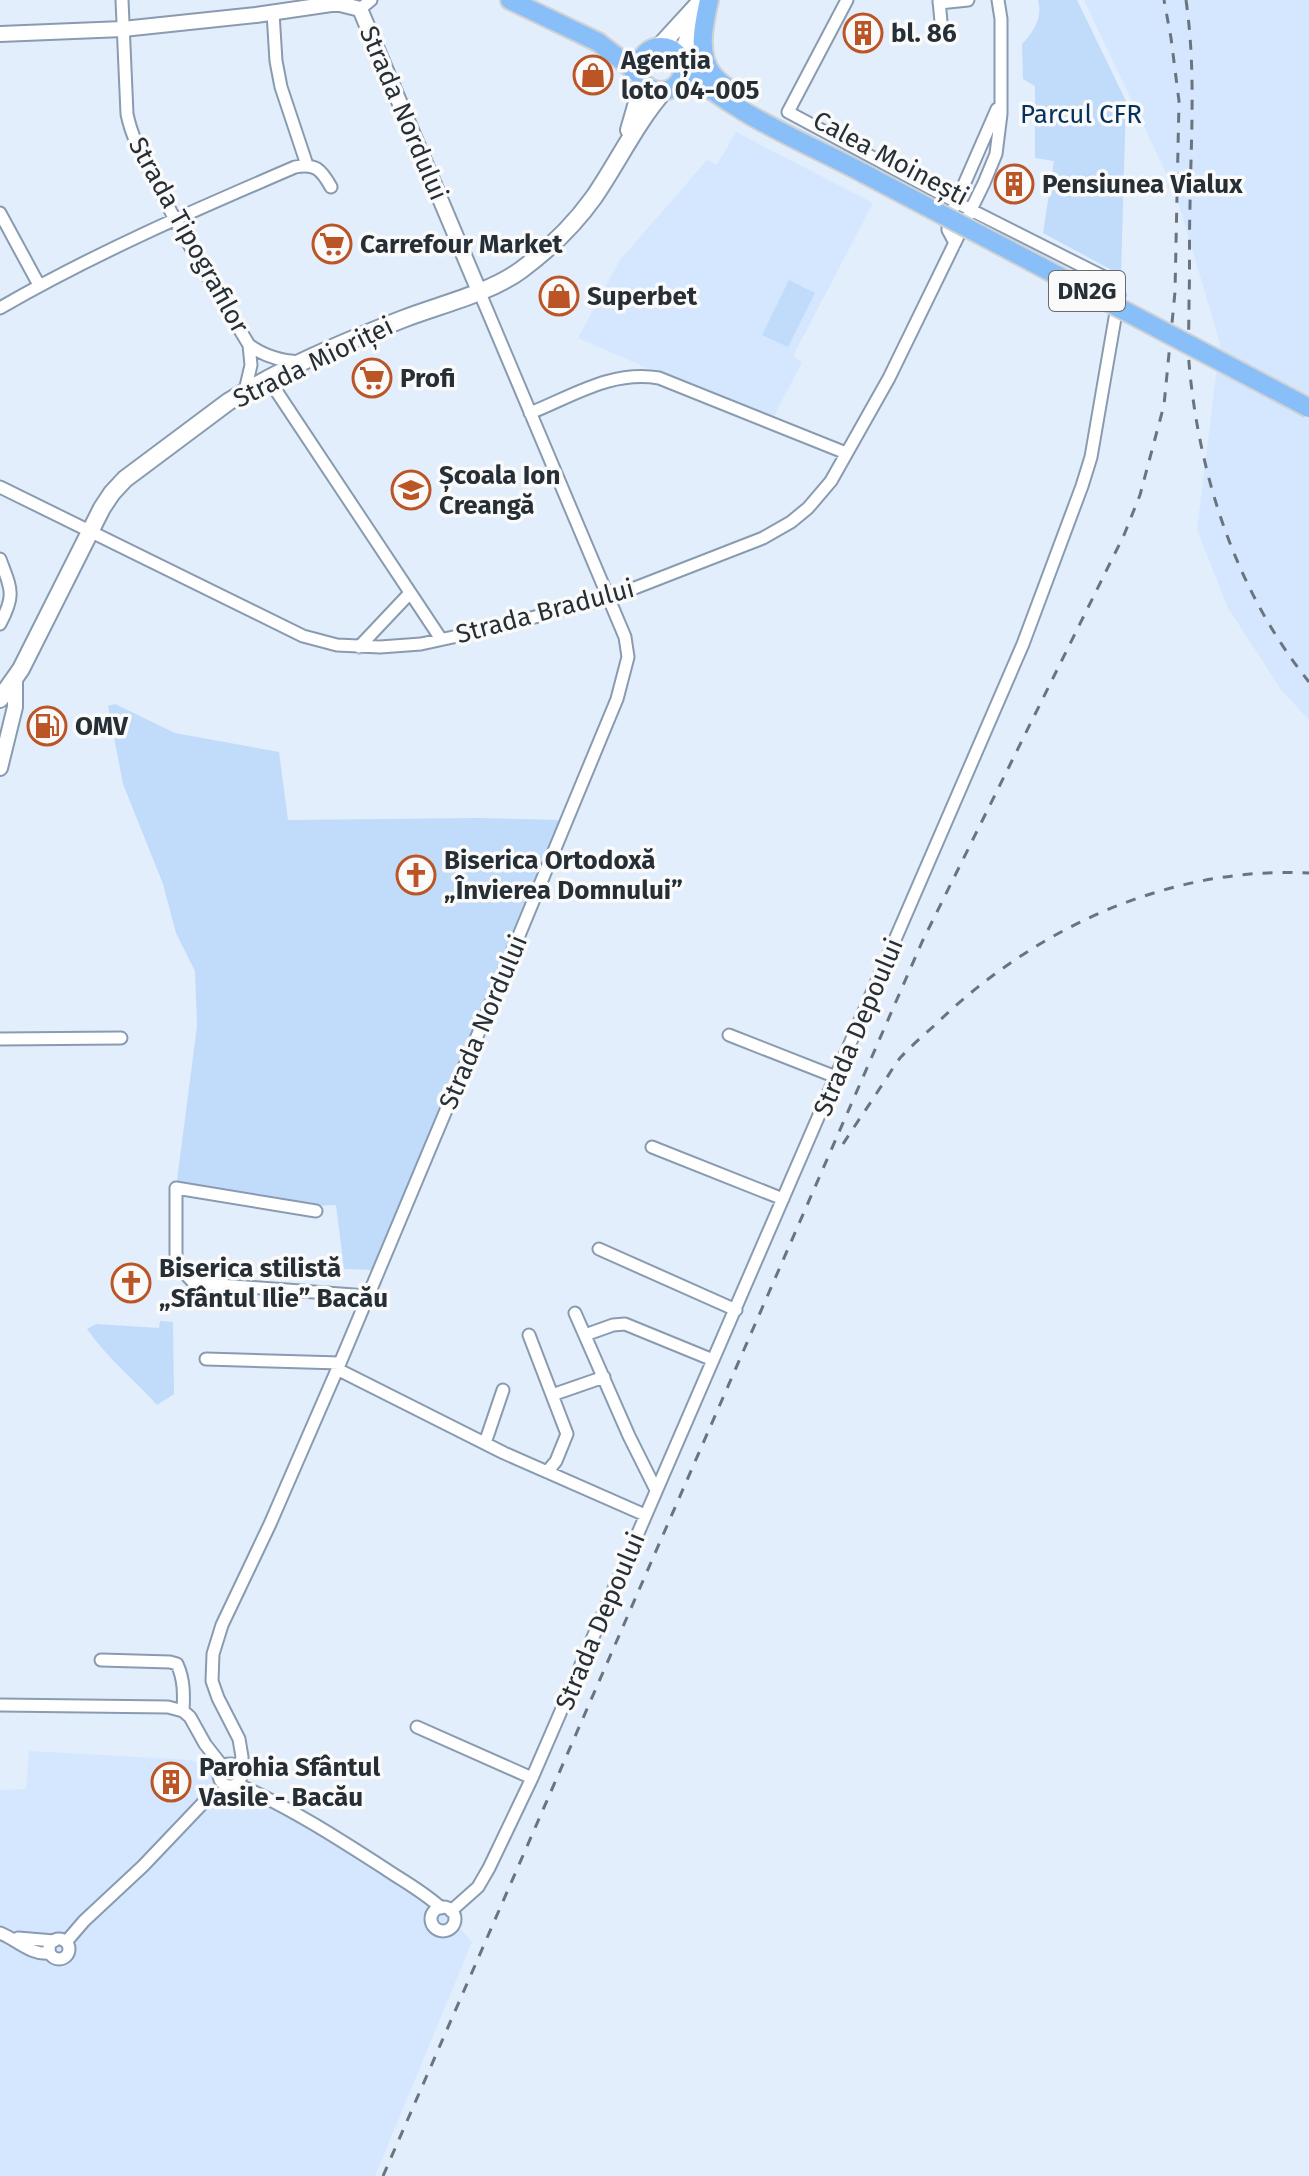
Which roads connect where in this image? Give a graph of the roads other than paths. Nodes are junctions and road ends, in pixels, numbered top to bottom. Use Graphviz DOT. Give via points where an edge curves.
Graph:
graph roads {
  1 [pos="122,0"];
  2 [pos="510,0"];
  3 [pos="847,0"];
  4 [pos="968,0"];
  5 [pos="998,0"];
  6 [pos="703,1"];
  7 [pos="939,1"];
  8 [pos="340,2"];
  9 [pos="366,5"];
  10 [pos="273,13"];
  11 [pos="941,22"];
  12 [pos="123,29"];
  13 [pos="0,34"];
  14 [pos="598,42"];
  15 [pos="654,48"];
  16 [pos="682,63"];
  17 [pos="640,77"];
  18 [pos="667,90"];
  19 [pos="1001,101"];
  20 [pos="745,112"];
  21 [pos="782,131"];
  22 [pos="620,155"];
  23 [pos="307,165"];
  24 [pos="331,187"];
  25 [pos="957,202"];
  26 [pos="971,210"];
  27 [pos="0,213"];
  28 [pos="174,219"];
  29 [pos="953,246"];
  30 [pos="39,285"];
  31 [pos="479,291"];
  32 [pos="0,308"];
  33 [pos="249,345"];
  34 [pos="302,362"];
  35 [pos="269,380"];
  36 [pos="245,391"];
  37 [pos="1309,408"];
  38 [pos="530,413"];
  39 [pos="846,453"];
  40 [pos="0,487"];
  41 [pos="90,532"];
  42 [pos="0,559"];
  43 [pos="410,593"];
  44 [pos="609,598"];
  45 [pos="0,624"];
  46 [pos="441,639"];
  47 [pos="359,647"];
  48 [pos="15,678"];
  49 [pos="0,699"];
  50 [pos="0,719"];
  51 [pos="10,731"];
  52 [pos="0,768"];
  53 [pos="729,1035"];
  54 [pos="121,1038"];
  55 [pos="0,1039"];
  56 [pos="836,1077"];
  57 [pos="652,1147"];
  58 [pos="783,1199"];
  59 [pos="316,1211"];
  60 [pos="599,1249"];
  61 [pos="367,1296"];
  62 [pos="736,1310"];
  63 [pos="575,1313"];
  64 [pos="529,1335"];
  65 [pos="585,1335"];
  66 [pos="206,1359"];
  67 [pos="713,1360"];
  68 [pos="338,1366"];
  69 [pos="604,1377"];
  70 [pos="503,1390"];
  71 [pos="552,1395"];
  72 [pos="485,1443"];
  73 [pos="547,1472"];
  74 [pos="656,1490"];
  75 [pos="645,1515"];
  76 [pos="101,1660"];
  77 [pos="0,1705"];
  78 [pos="183,1711"];
  79 [pos="417,1727"];
  80 [pos="232,1775"];
  81 [pos="532,1778"];
  82 [pos="5,1935"];
  1 -- 12 [label="street, Strada Tipografilor"];
  2 -- 14 [label="main road"];
  3 -- 25 [label="street, Strada Depoului" via="788,112"];
  4 -- 7 [label="street"];
  5 -- 19 [label="street, Strada Bradului"];
  6 -- 15 [label="main road"];
  6 -- 16 [label="main road"];
  6 -- 21 [label="main road" via="709,70"];
  7 -- 11 [label="street"];
  8 -- 9 [label="street, Strada Nordului"];
  8 -- 10 [label="street"];
  9 -- 31 [label="street, Strada Nordului"];
  10 -- 12 [label="street"];
  10 -- 23 [label="street" via="281,87"];
  12 -- 13 [label="street"];
  12 -- 28 [label="street, Strada Tipografilor" via="130,128"];
  14 -- 15 [label="main road"];
  14 -- 17 [label="main road"];
  15 -- 16 [label="main road" via="672,50"];
  15 -- 17 [label="main road" via="640,61"];
  16 -- 18 [label="main road" via="680,80"];
  16 -- 20 [label="main road, Calea Moinești / DN2G" via="707,88"];
  17 -- 18 [label="main road" via="651,89"];
  17 -- 22 [label="main road, Strada Mioriței"];
  18 -- 20 [label="main road, Calea Moinești / DN2G"];
  18 -- 22 [label="main road, Strada Mioriței"];
  19 -- 25 [label="street"];
  19 -- 26 [label="street, Strada Bradului" via="996,154"];
  20 -- 21 [label="main road, Calea Moinești / DN2G"];
  21 -- 37 [label="main road, Calea Moinești / DN2G, bridge"];
  22 -- 31 [label="main road, Strada Mioriței" via="593,198 549,247 518,272"];
  23 -- 24 [label="street" via="316,167"];
  23 -- 28 [label="street"];
  25 -- 26 [label="street, Strada Depoului"];
  25 -- 29 [label="street" via="948,221"];
  26 -- 29 [label="street, Strada Bradului"];
  26 -- 56 [label="street, Strada Depoului" via="1114,282 1119,295 1082,486 1023,644"];
  27 -- 30 [label="street"];
  28 -- 30 [label="street"];
  28 -- 33 [label="street, Strada Tipografilor"];
  29 -- 39 [label="street, Strada Bradului"];
  30 -- 32 [label="street"];
  31 -- 34 [label="main road, Strada Mioriței"];
  31 -- 38 [label="street, Strada Nordului"];
  33 -- 34 [label="street, Strada Tipografilor" via="271,358"];
  33 -- 36 [label="street, Strada Tipografilor"];
  34 -- 35 [label="main road, Strada Mioriței"];
  35 -- 36 [label="main road, Strada Mioriței"];
  35 -- 43 [label="street"];
  36 -- 41 [label="main road, Strada Mioriței" via="125,479"];
  38 -- 39 [label="street" via="605,381 641,375"];
  38 -- 44 [label="street, Strada Nordului"];
  39 -- 44 [label="street, Strada Bradului" via="821,494 791,522"];
  40 -- 41 [label="street, Strada Bradului"];
  41 -- 47 [label="street, Strada Bradului" via="303,636"];
  41 -- 48 [label="main road, Strada Mioriței"];
  42 -- 45 [label="street" via="11,590"];
  43 -- 46 [label="street"];
  43 -- 47 [label="street"];
  44 -- 46 [label="street, Strada Bradului"];
  44 -- 61 [label="street, Strada Nordului" via="628,657 617,699"];
  46 -- 47 [label="street, Strada Bradului"];
  48 -- 49 [label="main road, Strada Mioriței"];
  48 -- 51 [label="street"];
  50 -- 51 [label="street"];
  51 -- 52 [label="street"];
  53 -- 56 [label="street"];
  54 -- 55 [label="street"];
  56 -- 58 [label="street, Strada Depoului"];
  57 -- 58 [label="street"];
  58 -- 62 [label="street, Strada Depoului"];
  59 -- 61 [label="street" via="176,1188 176,1264 194,1283"];
  60 -- 62 [label="street"];
  61 -- 68 [label="street, Strada Nordului"];
  62 -- 67 [label="street, Strada Depoului"];
  63 -- 65 [label="street"];
  64 -- 71 [label="street"];
  65 -- 67 [label="street" via="625,1324"];
  65 -- 69 [label="street"];
  66 -- 68 [label="street"];
  67 -- 74 [label="street, Strada Depoului"];
  68 -- 72 [label="street"];
  68 -- 80 [label="street, Strada Nordului" via="213,1654 214,1690 237,1731 242,1757"];
  69 -- 71 [label="street"];
  69 -- 74 [label="street"];
  70 -- 72 [label="street"];
  71 -- 73 [label="street" via="567,1434"];
  72 -- 73 [label="street"];
  73 -- 75 [label="street"];
  74 -- 75 [label="street, Strada Depoului"];
  75 -- 81 [label="street, Strada Depoului"];
  76 -- 78 [label="street" via="177,1664"];
  77 -- 78 [label="street"];
  78 -- 80 [label="street"];
  79 -- 81 [label="street"];
  80 -- 81 [label="street, Strada Depoului" via="316,1824 445,1912 461,1910 478,1887"];
  80 -- 82 [label="street" via="213,1784 203,1803 143,1866 56,1945"];
}
